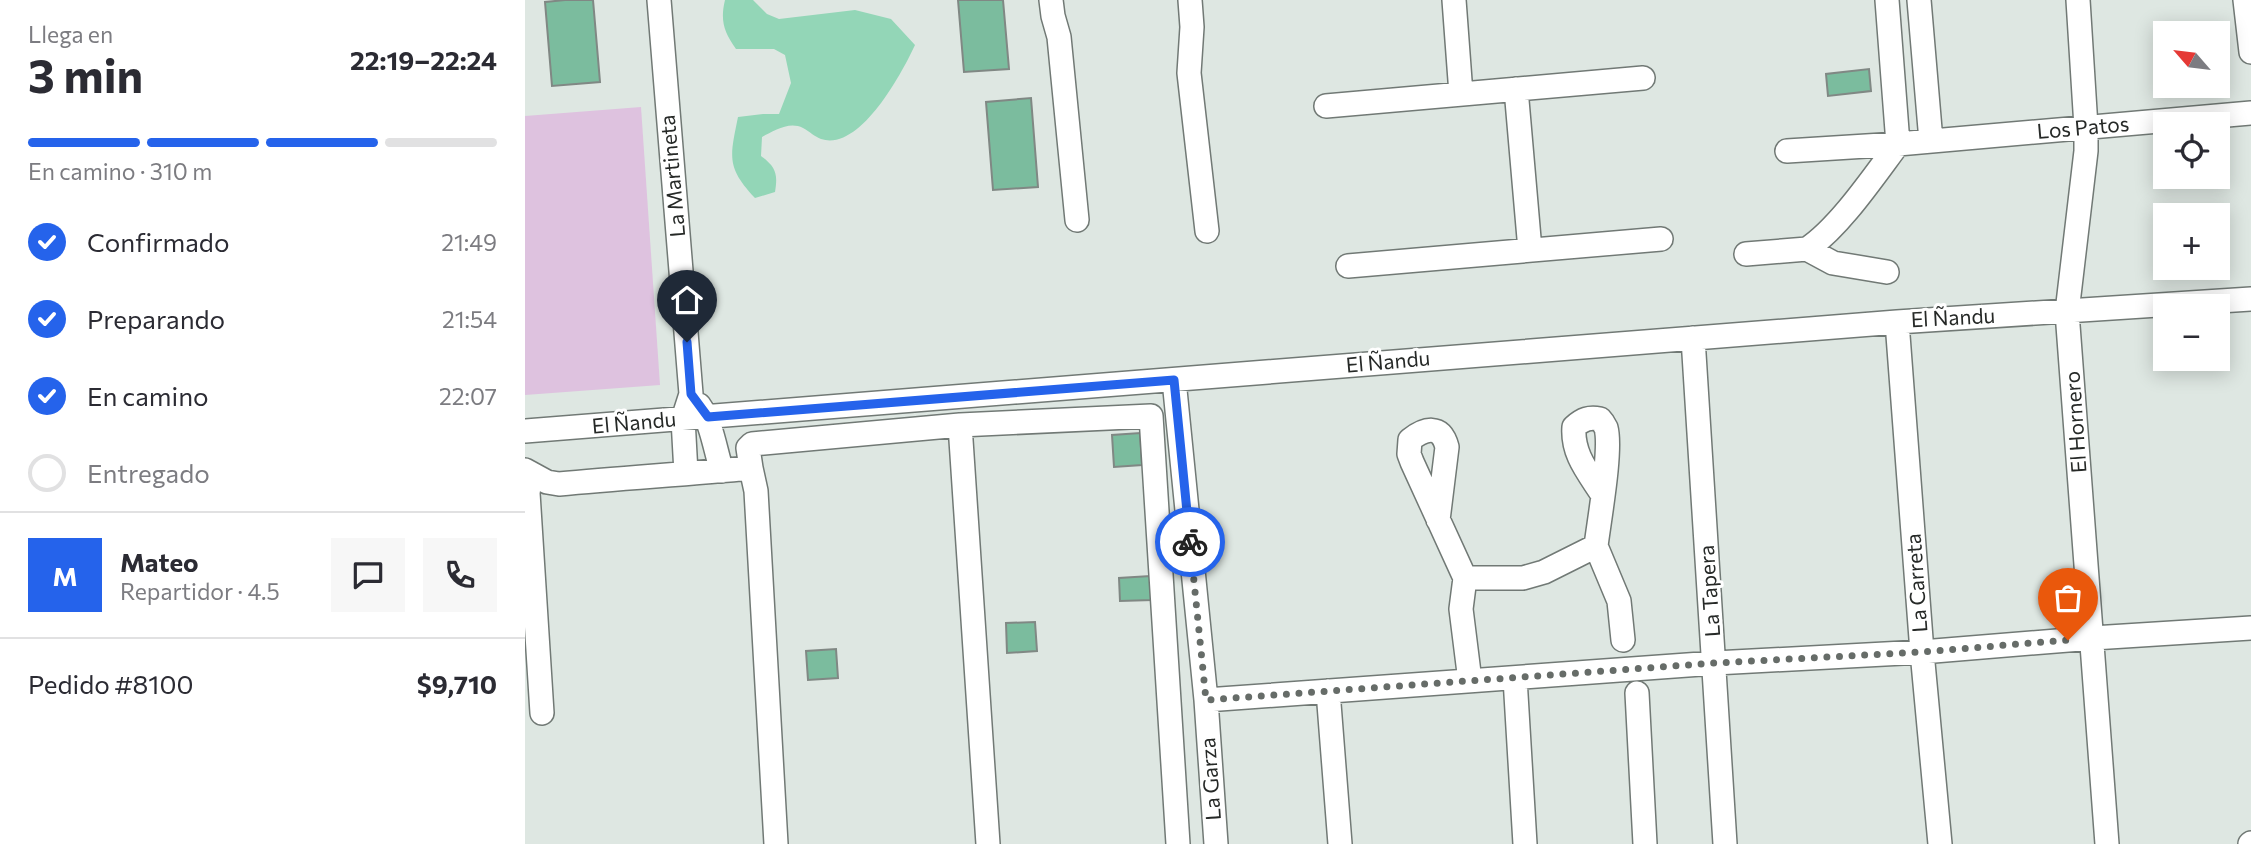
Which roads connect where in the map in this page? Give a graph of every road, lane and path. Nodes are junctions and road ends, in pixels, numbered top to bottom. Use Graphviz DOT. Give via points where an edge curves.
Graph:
graph roads {
  1 [pos="659,0"];
  2 [pos="1051,0"];
  3 [pos="1190,0"];
  4 [pos="1454,0"];
  5 [pos="1887,0"];
  6 [pos="1919,0"];
  7 [pos="2078,0"];
  8 [pos="2245,0"];
  9 [pos="2251,52"];
  10 [pos="1643,78"];
  11 [pos="1516,89"];
  12 [pos="1461,94"];
  13 [pos="1326,106"];
  14 [pos="2251,114"];
  15 [pos="2087,127"];
  16 [pos="1915,143"];
  17 [pos="1787,151"];
  18 [pos="1077,220"];
  19 [pos="1207,231"];
  20 [pos="1661,239"];
  21 [pos="1807,249"];
  22 [pos="1529,250"];
  23 [pos="1746,254"];
  24 [pos="1348,266"];
  25 [pos="1887,272"];
  26 [pos="2251,299"];
  27 [pos="2067,312"];
  28 [pos="1897,322"];
  29 [pos="1693,338"];
  30 [pos="1174,380"];
  31 [pos="691,394"];
  32 [pos="708,417"];
  33 [pos="683,419"];
  34 [pos="960,425"];
  35 [pos="525,431"];
  36 [pos="751,468"];
  37 [pos="722,471"];
  38 [pos="528,472"];
  39 [pos="686,473"];
  40 [pos="1602,494"];
  41 [pos="1438,520"];
  42 [pos="1596,546"];
  43 [pos="1465,578"];
  44 [pos="2251,628"];
  45 [pos="2093,638"];
  46 [pos="1623,640"];
  47 [pos="1922,652"];
  48 [pos="1715,663"];
  49 [pos="1515,678"];
  50 [pos="1469,681"];
  51 [pos="1328,691"];
  52 [pos="1637,693"];
  53 [pos="1206,700"];
  54 [pos="542,713"];
  55 [pos="776,844"];
  56 [pos="988,844"];
  57 [pos="1178,844"];
  58 [pos="1216,844"];
  59 [pos="1339,844"];
  60 [pos="1525,844"];
  61 [pos="1645,844"];
  62 [pos="1725,844"];
  63 [pos="1940,844"];
  64 [pos="2107,844"];
  1 -- 31 [label="street, La Martineta"];
  2 -- 18 [label="street" via="1059,37"];
  3 -- 19 [label="street" via="1189,73"];
  4 -- 12 [label="street"];
  5 -- 16 [label="street"];
  6 -- 16 [label="street"];
  7 -- 15 [label="street, El Hornero"];
  8 -- 9 [label="street"];
  10 -- 11 [label="street"];
  11 -- 12 [label="street"];
  11 -- 22 [label="street"];
  12 -- 13 [label="street"];
  14 -- 15 [label="street, Los Patos"];
  15 -- 16 [label="street, Los Patos"];
  15 -- 27 [label="street, El Hornero"];
  16 -- 17 [label="street, Los Patos"];
  16 -- 21 [label="street"];
  20 -- 22 [label="street"];
  21 -- 23 [label="street"];
  21 -- 25 [label="street" via="1833,264"];
  22 -- 24 [label="street"];
  26 -- 27 [label="street, El Ñandu"];
  27 -- 28 [label="street, El Ñandu"];
  27 -- 45 [label="street, El Hornero"];
  28 -- 29 [label="street, El Ñandu"];
  28 -- 47 [label="street, La Carreta"];
  29 -- 30 [label="street, El Ñandu"];
  29 -- 48 [label="street, La Tapera"];
  30 -- 32 [label="street, El Ñandu"];
  30 -- 53 [label="street, La Garza"];
  31 -- 32 [label="street"];
  31 -- 33 [label="street"];
  32 -- 33 [label="street, El Ñandu"];
  32 -- 37 [label="street"];
  33 -- 35 [label="street, El Ñandu"];
  33 -- 39 [label="street"];
  34 -- 36 [label="street" via="752,444 748,448"];
  34 -- 56 [label="street"];
  34 -- 57 [label="street" via="1150,416"];
  36 -- 37 [label="street"];
  36 -- 55 [label="street"];
  37 -- 39 [label="street"];
  38 -- 39 [label="street" via="559,484"];
  38 -- 54 [label="street"];
  40 -- 42 [label="street"];
  41 -- 43 [label="street"];
  42 -- 43 [label="street" via="1523,578"];
  42 -- 46 [label="street" via="1619,601"];
  43 -- 50 [label="street" via="1461,608"];
  44 -- 45 [label="street"];
  45 -- 47 [label="street"];
  45 -- 64 [label="street, El Hornero"];
  47 -- 48 [label="street"];
  47 -- 63 [label="street, La Carreta"];
  48 -- 49 [label="street"];
  48 -- 62 [label="street, La Tapera"];
  49 -- 50 [label="street"];
  49 -- 60 [label="street"];
  50 -- 51 [label="street"];
  51 -- 53 [label="street"];
  51 -- 59 [label="street"];
  52 -- 61 [label="street"];
  53 -- 58 [label="street, La Garza"];
}
